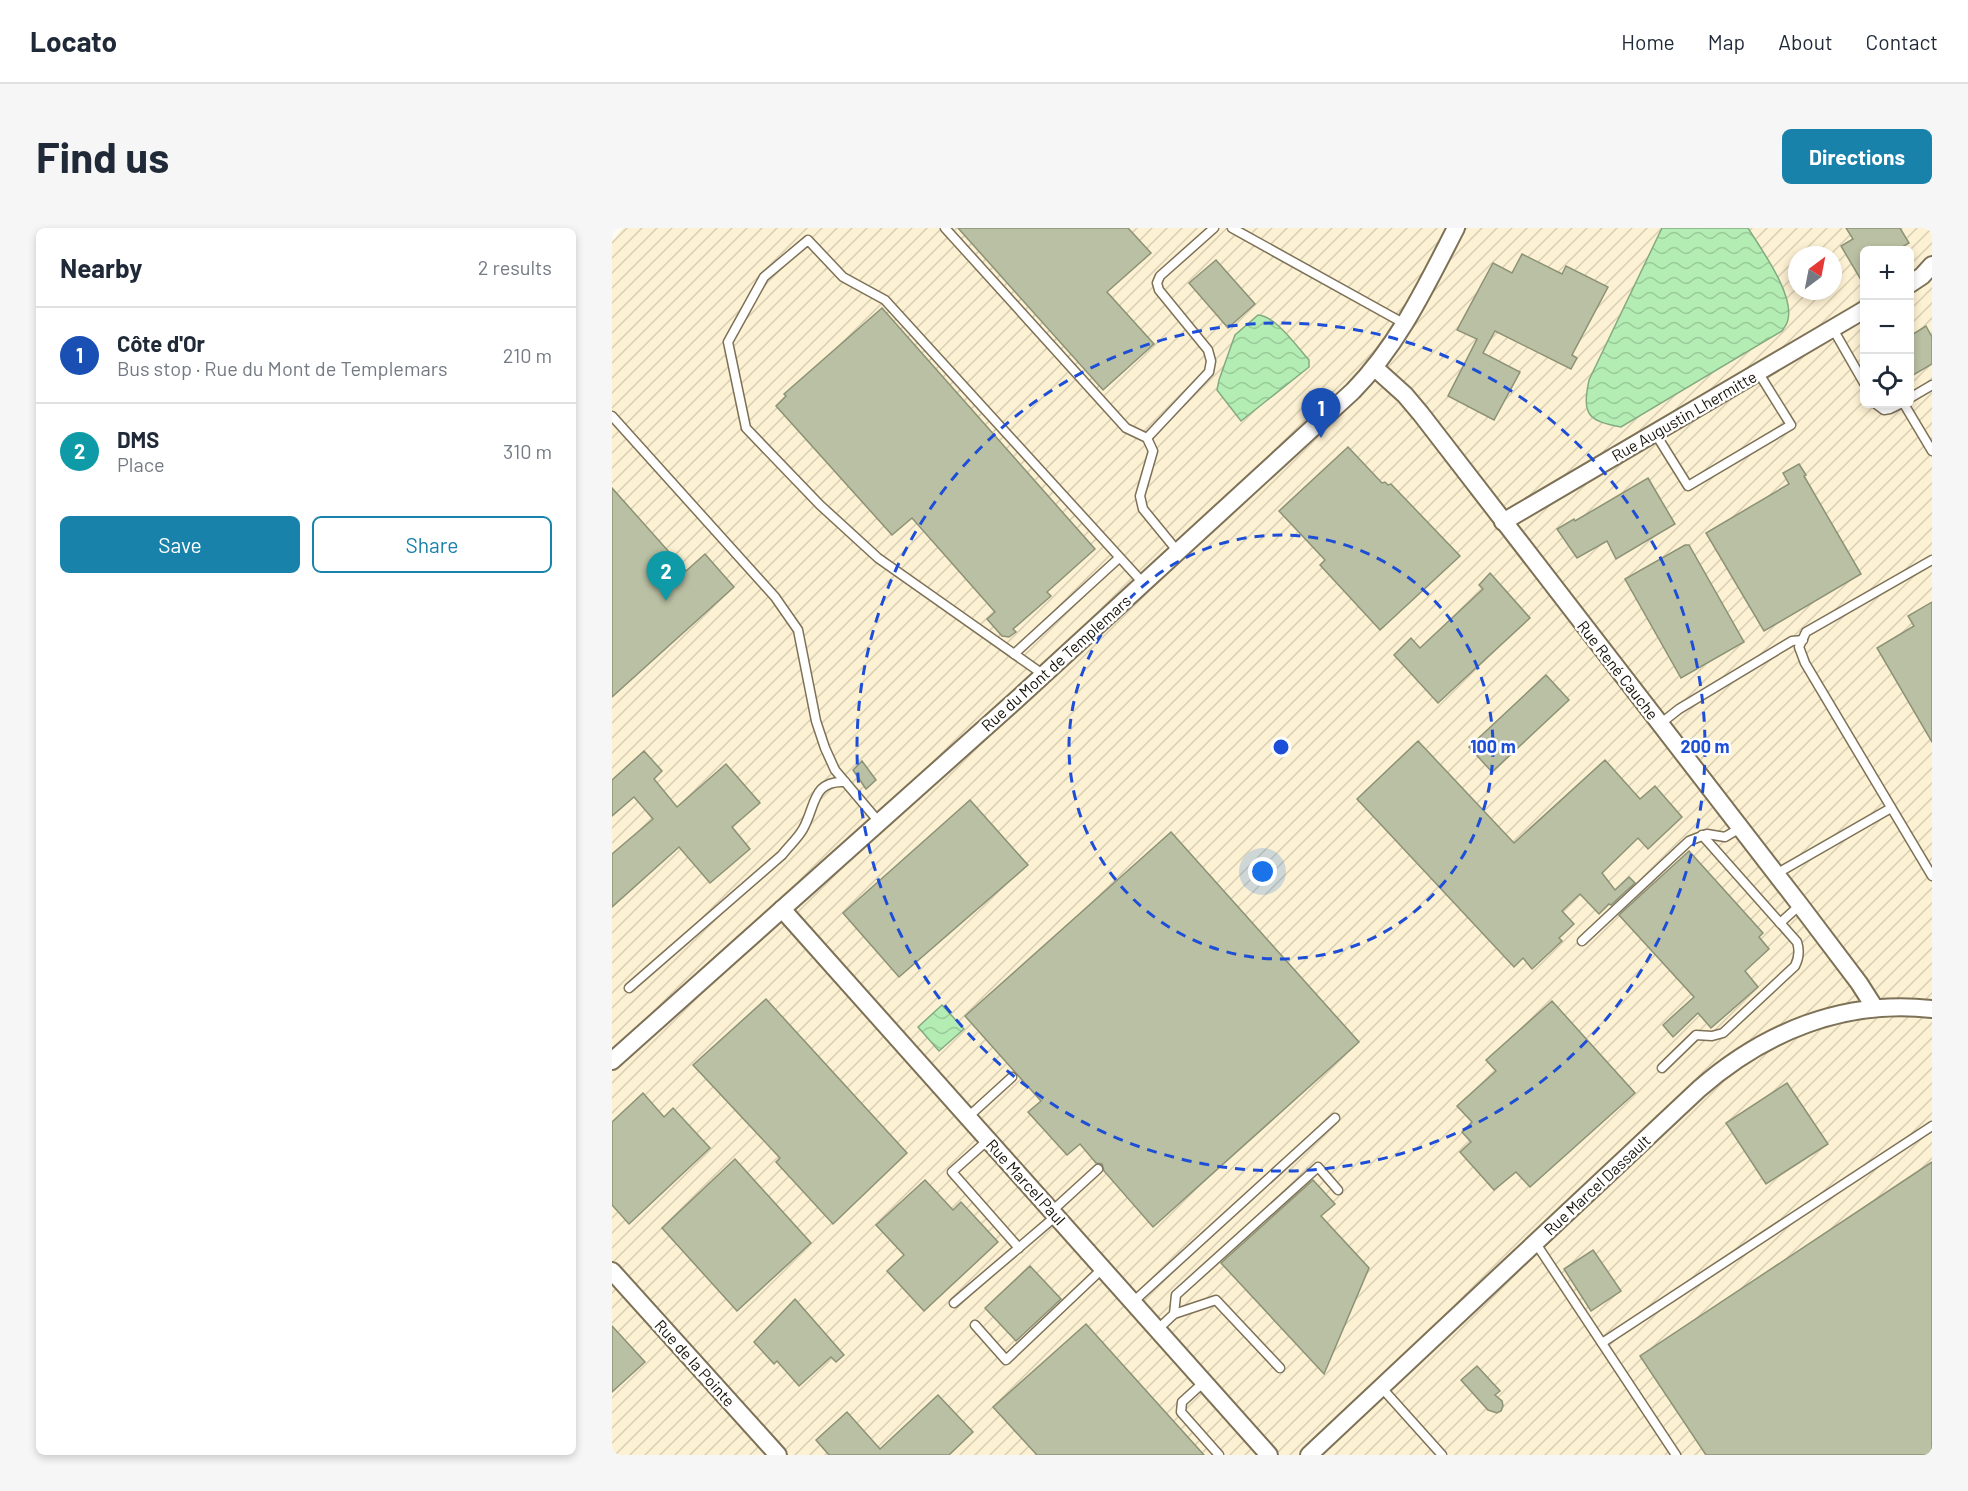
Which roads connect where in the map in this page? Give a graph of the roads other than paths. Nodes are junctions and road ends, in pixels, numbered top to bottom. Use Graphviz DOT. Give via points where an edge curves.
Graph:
graph roads {
  1 [pos="945,228"];
  2 [pos="1214,228"];
  3 [pos="1232,228"];
  4 [pos="1456,228"];
  5 [pos="1932,265"];
  6 [pos="1914,281"];
  7 [pos="1860,312"];
  8 [pos="1405,324"];
  9 [pos="1833,329"];
  10 [pos="1375,368"];
  11 [pos="1758,372"];
  12 [pos="1860,376"];
  13 [pos="1932,385"];
  14 [pos="1914,396"];
  15 [pos="1904,408"];
  16 [pos="612,416"];
  17 [pos="1655,433"];
  18 [pos="1147,438"];
  19 [pos="1932,452"];
  20 [pos="1503,522"];
  21 [pos="1179,553"];
  22 [pos="1119,558"];
  23 [pos="1932,560"];
  24 [pos="1144,584"];
  25 [pos="1803,640"];
  26 [pos="1014,654"];
  27 [pos="1044,675"];
  28 [pos="1660,724"];
  29 [pos="845,783"];
  30 [pos="1891,808"];
  31 [pos="879,822"];
  32 [pos="1740,828"];
  33 [pos="1702,835"];
  34 [pos="1776,874"];
  35 [pos="1932,876"];
  36 [pos="1800,905"];
  37 [pos="782,909"];
  38 [pos="1780,923"];
  39 [pos="1582,941"];
  40 [pos="629,988"];
  41 [pos="1875,1008"];
  42 [pos="1932,1009"];
  43 [pos="612,1061"];
  44 [pos="1662,1068"];
  45 [pos="1012,1077"];
  46 [pos="968,1117"];
  47 [pos="1335,1118"];
  48 [pos="1932,1126"];
  49 [pos="988,1140"];
  50 [pos="1098,1169"];
  51 [pos="1338,1190"];
  52 [pos="1054,1214"];
  53 [pos="1535,1242"];
  54 [pos="1019,1248"];
  55 [pos="1102,1269"];
  56 [pos="612,1270"];
  57 [pos="1133,1302"];
  58 [pos="954,1304"];
  59 [pos="1174,1314"];
  60 [pos="975,1325"];
  61 [pos="1157,1330"];
  62 [pos="1602,1343"];
  63 [pos="1280,1368"];
  64 [pos="1204,1382"];
  65 [pos="1381,1387"];
  66 [pos="778,1455"];
  67 [pos="1219,1455"];
  68 [pos="1269,1455"];
  69 [pos="1309,1455"];
  70 [pos="1442,1455"];
  71 [pos="1676,1455"];
  1 -- 18 [label="lane" via="1126,428"];
  2 -- 18 [label="lane" via="1157,283 1208,350 1209,372"];
  3 -- 8 [label="lane"];
  4 -- 8 [label="street, Rue du Mont de Templemars"];
  5 -- 6 [label="street"];
  7 -- 9 [label="street, Rue Augustin Lhermitte"];
  8 -- 10 [label="street, Rue du Mont de Templemars"];
  9 -- 11 [label="street, Rue Augustin Lhermitte"];
  9 -- 12 [label="lane"];
  10 -- 20 [label="street, Rue René Cauche" via="1417,409"];
  10 -- 21 [label="street, Rue du Mont de Templemars"];
  11 -- 17 [label="street, Rue Augustin Lhermitte"];
  11 -- 17 [label="lane" via="1791,425 1688,486"];
  13 -- 14 [label="lane"];
  15 -- 19 [label="lane"];
  16 -- 29 [label="lane" via="776,597 798,630 816,721 834,770"];
  17 -- 20 [label="street, Rue Augustin Lhermitte"];
  18 -- 21 [label="lane" via="1153,451 1140,496 1143,509"];
  20 -- 28 [label="street, Rue René Cauche"];
  21 -- 24 [label="street, Rue du Mont de Templemars"];
  22 -- 24 [label="lane"];
  22 -- 26 [label="lane"];
  22 -- 26 [label="lane" via="885,300 843,277 808,240 764,277 728,342 746,428 878,558"];
  23 -- 25 [label="lane" via="1806,632"];
  24 -- 27 [label="street, Rue du Mont de Templemars"];
  25 -- 28 [label="lane" via="1792,641"];
  25 -- 30 [label="lane" via="1799,647 1805,663"];
  26 -- 27 [label="lane"];
  27 -- 31 [label="street, Rue du Mont de Templemars"];
  28 -- 32 [label="street, Rue René Cauche"];
  29 -- 31 [label="lane"];
  29 -- 40 [label="lane" via="825,784 802,832 782,855"];
  30 -- 34 [label="lane"];
  30 -- 35 [label="lane"];
  31 -- 37 [label="street, Rue du Mont de Templemars"];
  32 -- 33 [label="lane" via="1725,837"];
  32 -- 34 [label="street, Rue René Cauche"];
  33 -- 38 [label="lane"];
  33 -- 39 [label="lane" via="1689,841"];
  34 -- 36 [label="street, Rue René Cauche"];
  36 -- 38 [label="lane"];
  36 -- 41 [label="street, Rue René Cauche"];
  37 -- 43 [label="street, Rue du Mont de Templemars"];
  37 -- 46 [label="street, Rue Marcel Paul"];
  38 -- 44 [label="lane" via="1797,942 1795,966 1723,1033 1696,1035"];
  41 -- 42 [label="street, Rue Marcel Dassault"];
  41 -- 53 [label="street, Rue Marcel Dassault" via="1800,1026 1737,1058"];
  45 -- 46 [label="lane"];
  46 -- 49 [label="street, Rue Marcel Paul"];
  47 -- 57 [label="lane"];
  48 -- 62 [label="lane"];
  49 -- 52 [label="street, Rue Marcel Paul"];
  49 -- 54 [label="lane" via="952,1172"];
  50 -- 52 [label="lane"];
  51 -- 59 [label="lane" via="1318,1167 1176,1295"];
  52 -- 54 [label="lane"];
  52 -- 55 [label="street, Rue Marcel Paul"];
  53 -- 62 [label="lane"];
  53 -- 65 [label="street, Rue Marcel Dassault"];
  54 -- 58 [label="lane"];
  55 -- 57 [label="street, Rue Marcel Paul"];
  55 -- 60 [label="lane" via="1006,1360"];
  56 -- 66 [label="street, Rue de la Pointe"];
  57 -- 61 [label="street, Rue Marcel Paul"];
  59 -- 61 [label="lane"];
  59 -- 63 [label="lane" via="1216,1300"];
  61 -- 64 [label="street, Rue Marcel Paul"];
  62 -- 71 [label="lane"];
  64 -- 67 [label="lane" via="1182,1402 1180,1412"];
  64 -- 68 [label="street, Rue Marcel Paul"];
  65 -- 69 [label="street, Rue Marcel Dassault"];
  65 -- 70 [label="lane"];
}
